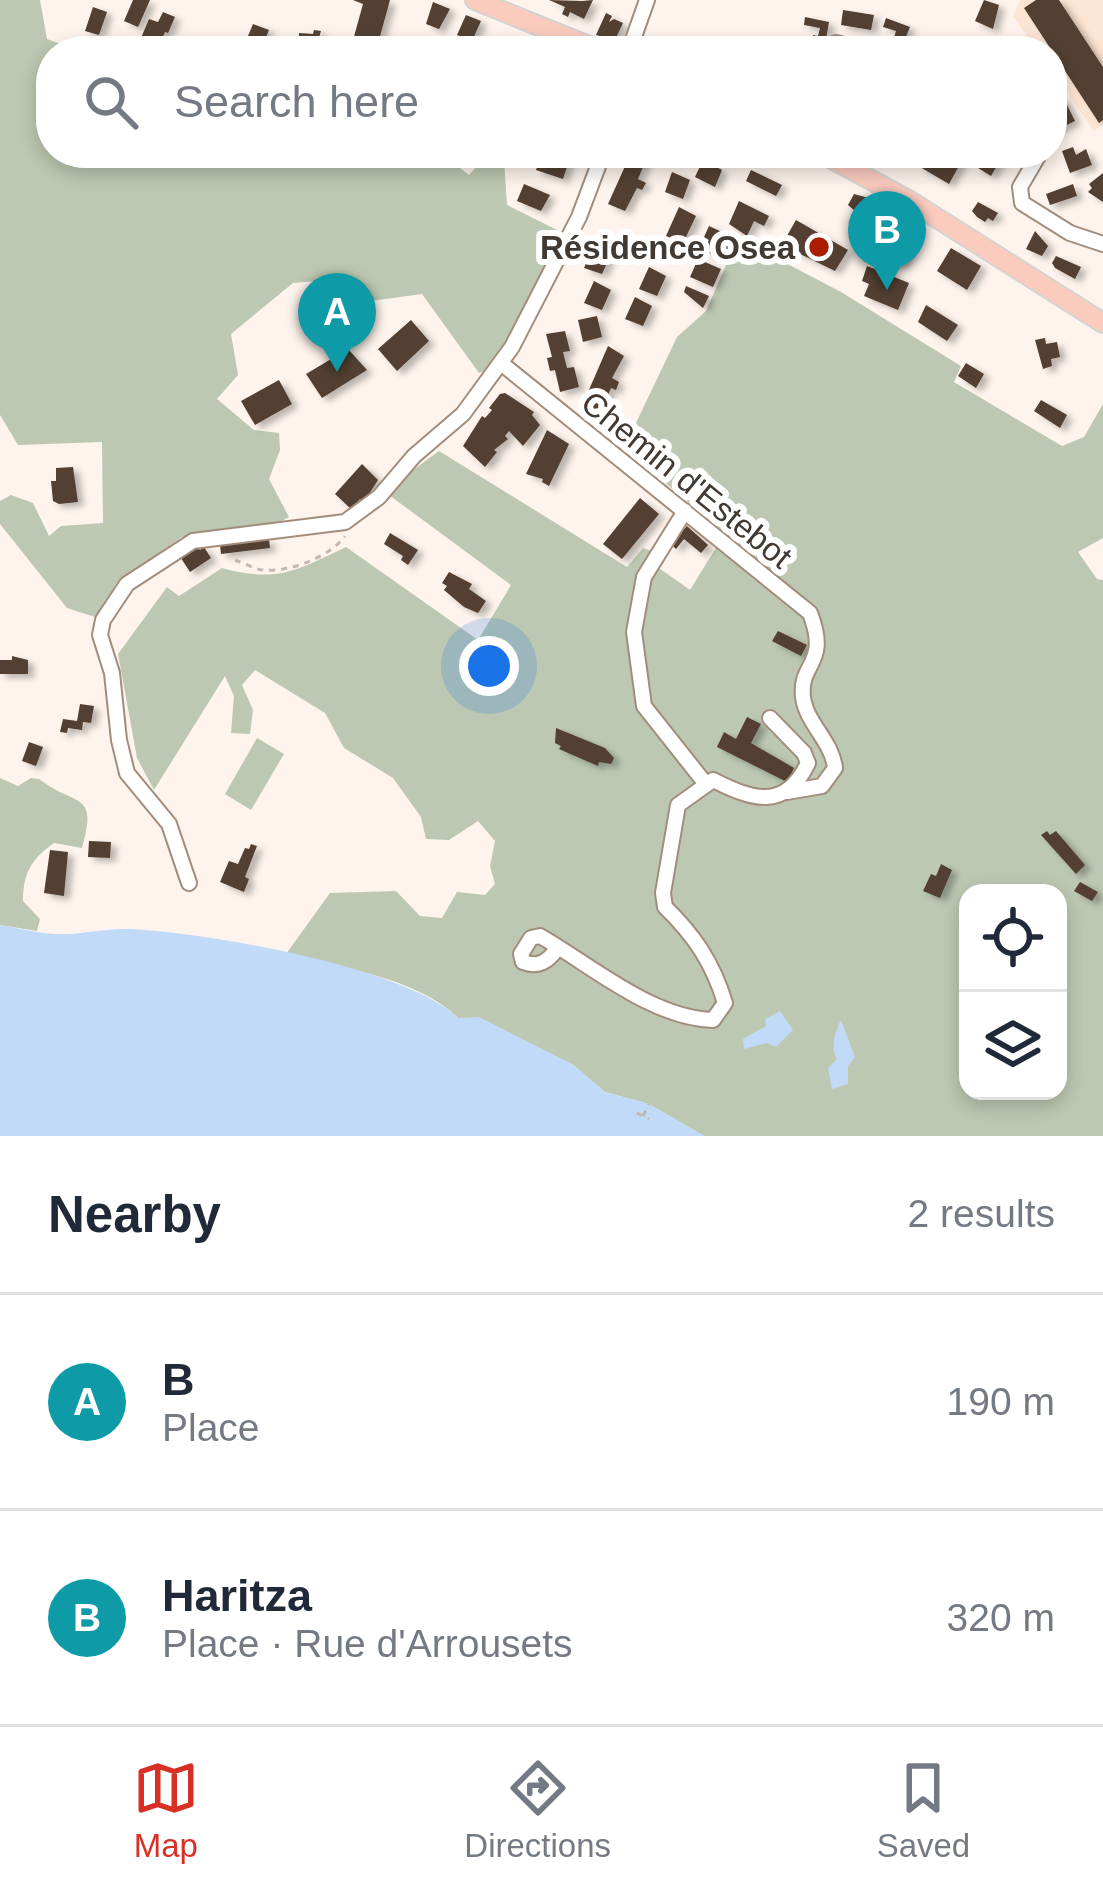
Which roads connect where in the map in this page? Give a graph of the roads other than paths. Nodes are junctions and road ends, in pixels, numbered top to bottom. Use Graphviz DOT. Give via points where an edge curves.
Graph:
graph roads {
  1 [pos="475,0"];
  2 [pos="499,0"];
  3 [pos="646,0"];
  4 [pos="536,23"];
  5 [pos="567,36"];
  6 [pos="634,36"];
  7 [pos="597,168"];
  8 [pos="849,168"];
  9 [pos="1031,168"];
  10 [pos="1103,244"];
  11 [pos="1103,322"];
  12 [pos="501,363"];
  13 [pos="686,512"];
  14 [pos="770,718"];
  15 [pos="705,783"];
  16 [pos="786,792"];
  17 [pos="189,883"];
  18 [pos="557,949"];
  1 -- 4 [label="main road"];
  2 -- 4 [label="main road"];
  3 -- 6 [label="street"];
  4 -- 5 [label="main road"];
  7 -- 12 [label="street"];
  8 -- 11 [label="main road"];
  9 -- 10 [label="street" via="1022,203"];
  12 -- 13 [label="street, Chemin d'Estebot"];
  12 -- 17 [label="street" via="463,414 345,522 193,541 127,584 103,620 128,773 169,824"];
  13 -- 15 [label="street" via="644,578 634,632 644,706"];
  13 -- 16 [label="street, Chemin d'Estebot" via="810,613 819,650 802,692 835,768 822,786"];
  14 -- 16 [label="street" via="808,764"];
  15 -- 16 [label="street" via="761,799"];
  15 -- 18 [label="street" via="678,806 663,893 664,907 709,962 725,1003 721,1013 698,1020"];
}
